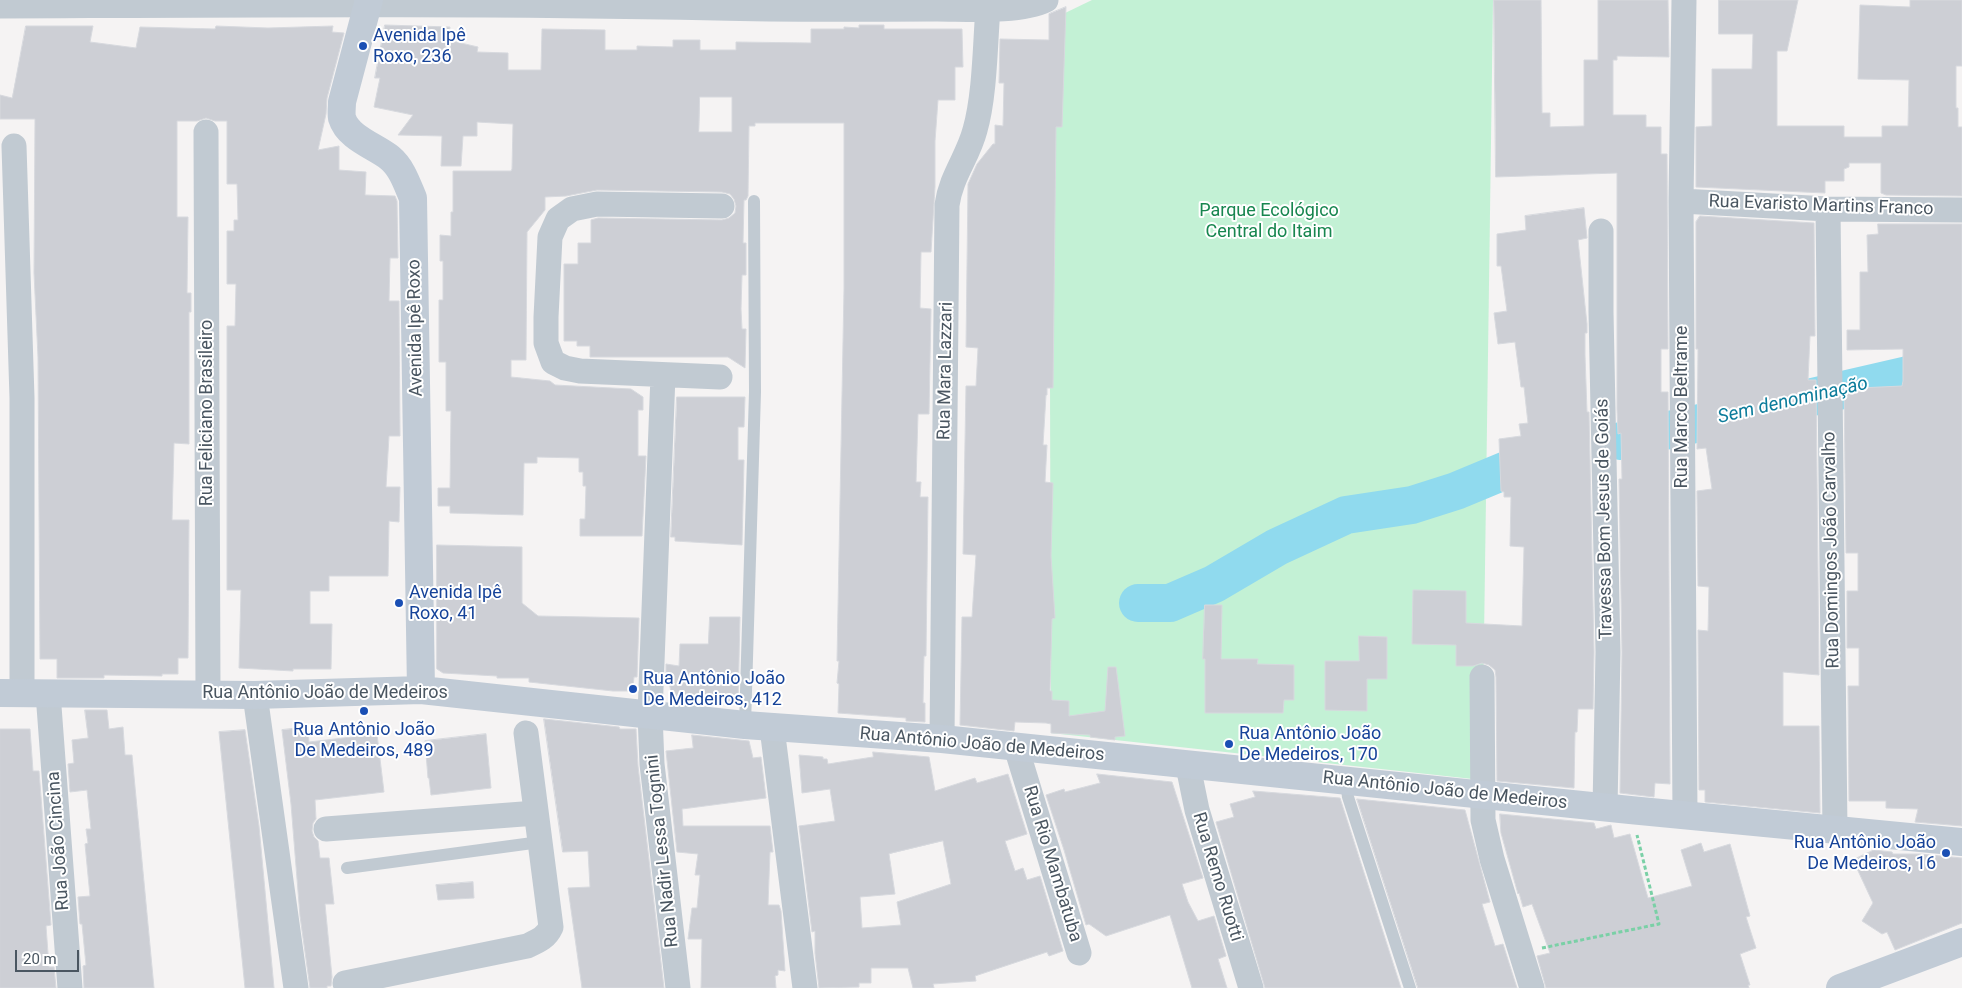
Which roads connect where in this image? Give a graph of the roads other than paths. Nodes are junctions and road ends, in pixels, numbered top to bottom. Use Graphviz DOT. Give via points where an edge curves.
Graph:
graph roads {
  1 [pos="1684,0"];
  2 [pos="368,2"];
  3 [pos="1039,2"];
  4 [pos="597,3"];
  5 [pos="787,5"];
  6 [pos="0,6"];
  7 [pos="988,8"];
  8 [pos="206,132"];
  9 [pos="14,146"];
  10 [pos="754,201"];
  11 [pos="1681,201"];
  12 [pos="722,206"];
  13 [pos="1828,209"];
  14 [pos="1962,210"];
  15 [pos="1601,231"];
  16 [pos="663,375"];
  17 [pos="720,376"];
  18 [pos="1482,677"];
  19 [pos="421,690"];
  20 [pos="11,693"];
  21 [pos="48,693"];
  22 [pos="208,694"];
  23 [pos="255,695"];
  24 [pos="650,714"];
  25 [pos="524,719"];
  26 [pos="759,727"];
  27 [pos="942,739"];
  28 [pos="1016,747"];
  29 [pos="1188,766"];
  30 [pos="1346,781"];
  31 [pos="1482,795"];
  32 [pos="1618,809"];
  33 [pos="536,813"];
  34 [pos="1686,815"];
  35 [pos="326,830"];
  36 [pos="1835,831"];
  37 [pos="540,842"];
  38 [pos="1962,842"];
  39 [pos="347,868"];
  40 [pos="1962,942"];
  41 [pos="1079,953"];
  42 [pos="345,983"];
  43 [pos="70,988"];
  44 [pos="296,988"];
  45 [pos="678,988"];
  46 [pos="805,988"];
  47 [pos="1251,988"];
  48 [pos="1410,988"];
  49 [pos="1532,988"];
  50 [pos="1840,988"];
  1 -- 11 [label="street, Rua Marco Beltrame"];
  2 -- 4 [label="street"];
  2 -- 6 [label="street"];
  2 -- 19 [label="street, Avenida Ipê Roxo" via="342,102 342,117 355,135 391,159 404,175 413,198"];
  3 -- 7 [label="street"];
  4 -- 5 [label="street"];
  5 -- 7 [label="street"];
  7 -- 27 [label="street, Rua Mara Lazzari" via="976,130 954,176 947,205"];
  8 -- 22 [label="street, Rua Feliciano Brasileiro"];
  9 -- 20 [label="street" via="22,398"];
  10 -- 26 [label="lane"];
  11 -- 13 [label="street, Rua Evaristo Martins Franco"];
  11 -- 34 [label="street, Rua Marco Beltrame"];
  12 -- 16 [label="street" via="596,204 572,209 558,219 550,237 546,343 552,362 580,371"];
  13 -- 14 [label="street, Rua Evaristo Martins Franco"];
  13 -- 36 [label="street, Rua Domingos João Carvalho"];
  15 -- 32 [label="street, Travessa Bom Jesus de Goiás" via="1608,652"];
  16 -- 17 [label="street"];
  16 -- 24 [label="street, Rua Nadir Lessa Tognini"];
  18 -- 31 [label="street"];
  19 -- 23 [label="street, Rua Antônio João de Medeiros"];
  19 -- 25 [label="street, Rua Antônio João de Medeiros"];
  20 -- 21 [label="street, Rua Antônio João de Medeiros"];
  21 -- 22 [label="street, Rua Antônio João de Medeiros"];
  21 -- 43 [label="street, Rua João Cincina"];
  22 -- 23 [label="street, Rua Antônio João de Medeiros"];
  23 -- 44 [label="street"];
  24 -- 25 [label="street, Rua Antônio João de Medeiros"];
  24 -- 26 [label="street, Rua Antônio João de Medeiros"];
  24 -- 45 [label="street, Rua Nadir Lessa Tognini" via="652,764"];
  25 -- 33 [label="street"];
  26 -- 27 [label="street, Rua Antônio João de Medeiros"];
  26 -- 46 [label="street"];
  27 -- 28 [label="street, Rua Antônio João de Medeiros"];
  28 -- 29 [label="street, Rua Antônio João de Medeiros"];
  28 -- 41 [label="street, Rua Rio Mambatuba"];
  29 -- 30 [label="street, Rua Antônio João de Medeiros"];
  29 -- 47 [label="street, Rua Remo Ruotti" via="1197,810"];
  30 -- 31 [label="street, Rua Antônio João de Medeiros"];
  30 -- 48 [label="lane" via="1348,797"];
  31 -- 32 [label="street, Rua Antônio João de Medeiros"];
  31 -- 49 [label="street" via="1487,840"];
  32 -- 34 [label="street, Rua Antônio João de Medeiros"];
  33 -- 35 [label="street"];
  33 -- 37 [label="street"];
  34 -- 36 [label="street, Rua Antônio João de Medeiros"];
  36 -- 38 [label="street, Rua Antônio João de Medeiros"];
  37 -- 39 [label="lane"];
  37 -- 42 [label="street" via="551,927 539,941"];
  40 -- 50 [label="street"];
}
